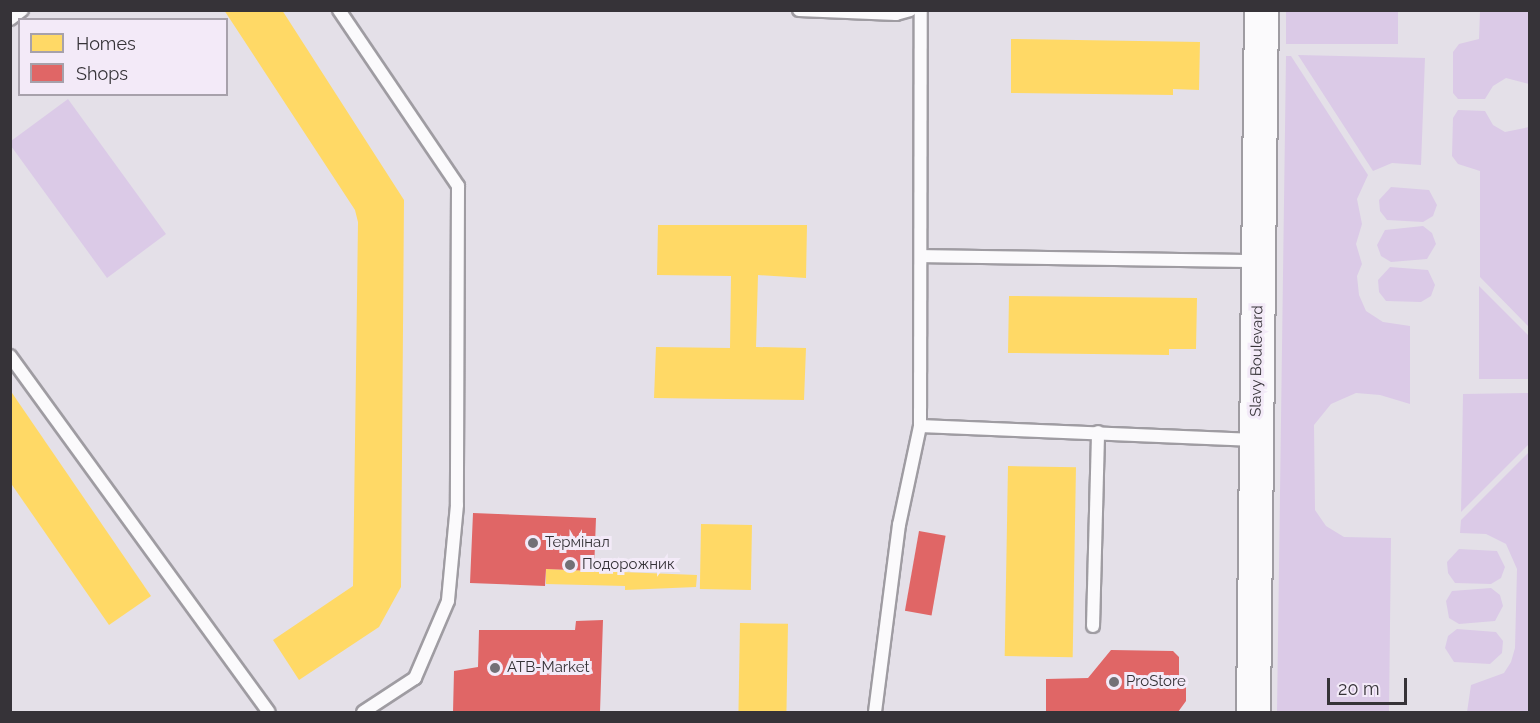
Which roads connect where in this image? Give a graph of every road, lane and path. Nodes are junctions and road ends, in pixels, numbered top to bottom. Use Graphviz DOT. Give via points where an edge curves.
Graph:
graph roads {
  1 [pos="22,10"];
  2 [pos="339,10"];
  3 [pos="799,10"];
  4 [pos="910,10"];
  5 [pos="921,10"];
  6 [pos="1261,10"];
  7 [pos="10,19"];
  8 [pos="922,256"];
  9 [pos="1258,261"];
  10 [pos="10,356"];
  11 [pos="920,426"];
  12 [pos="1098,432"];
  13 [pos="1256,440"];
  14 [pos="1093,626"];
  15 [pos="269,712"];
  16 [pos="363,712"];
  17 [pos="875,712"];
  18 [pos="1253,712"];
  1 -- 7 [label="lane"];
  2 -- 16 [label="lane" via="459,186 457,505 448,602 415,678"];
  3 -- 4 [label="lane" via="896,14"];
  5 -- 8 [label="lane"];
  6 -- 9 [label="main road, Slavy Boulevard"];
  8 -- 9 [label="lane"];
  8 -- 11 [label="lane"];
  9 -- 13 [label="main road, Slavy Boulevard"];
  10 -- 15 [label="lane"];
  11 -- 12 [label="lane"];
  11 -- 17 [label="lane" via="899,525"];
  12 -- 13 [label="lane"];
  12 -- 14 [label="lane"];
  13 -- 18 [label="main road, Slavy Boulevard"];
}
